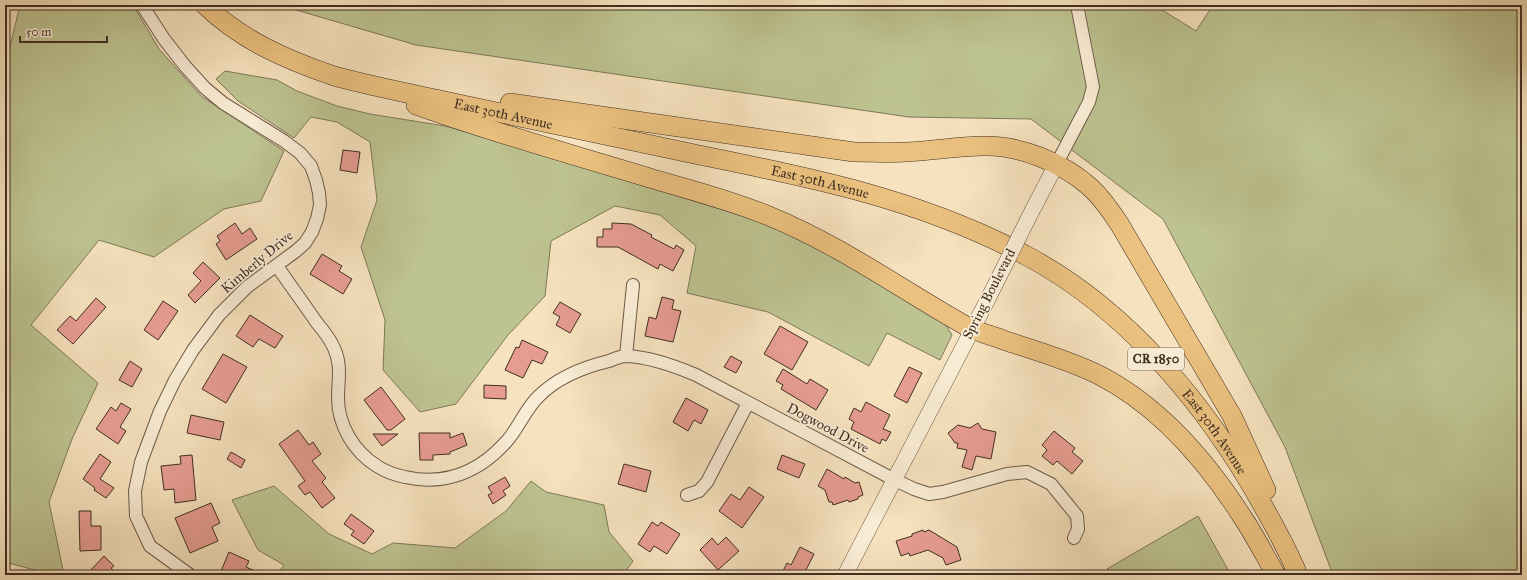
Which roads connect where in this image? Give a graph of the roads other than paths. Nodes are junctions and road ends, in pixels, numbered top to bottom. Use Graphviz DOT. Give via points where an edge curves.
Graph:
graph roads {
  1 [pos="142,5"];
  2 [pos="205,5"];
  3 [pos="1077,5"];
  4 [pos="349,80"];
  5 [pos="394,90"];
  6 [pos="1056,165"];
  7 [pos="277,266"];
  8 [pos="634,285"];
  9 [pos="971,329"];
  10 [pos="626,356"];
  11 [pos="748,404"];
  12 [pos="894,479"];
  13 [pos="687,495"];
  14 [pos="1074,538"];
  15 [pos="1286,546"];
  16 [pos="190,575"];
  17 [pos="845,575"];
  18 [pos="1276,575"];
  19 [pos="1298,575"];
  1 -- 7 [label="street, Kimberly Drive" via="164,39 205,88 223,103 284,141 300,153 310,166 319,193 317,219 305,243"];
  2 -- 4 [label="main road, East 30th Avenue" via="226,23 275,53 302,65"];
  3 -- 6 [label="street, Spring Boulevard" via="1093,87 1089,102"];
  4 -- 5 [label="main road, East 30th Avenue"];
  4 -- 9 [label="main road" via="441,114 769,216 855,259"];
  5 -- 6 [label="main road" via="603,116 854,152 905,152 985,146 1008,148 1040,156"];
  5 -- 15 [label="main road, East 30th Avenue / CR 1850" via="853,188 943,217 1029,257 1061,276 1099,304 1136,337 1171,375 1235,458"];
  6 -- 9 [label="street, Spring Boulevard, bridge"];
  6 -- 15 [label="main road" via="1089,186 1120,225 1232,416 1265,488"];
  7 -- 10 [label="street, Dogwood Drive" via="333,345 340,365 339,412 347,435 359,452 376,466 393,474 434,480 457,476 475,467 492,456 507,441 526,410 556,382 592,365"];
  7 -- 16 [label="street, Kimberly Drive" via="247,287 219,315 193,350 160,411 141,462 135,491 136,516 150,546"];
  8 -- 10 [label="street"];
  9 -- 12 [label="street, Spring Boulevard"];
  9 -- 18 [label="main road" via="1064,360 1097,374 1152,410 1194,452 1220,484 1244,519"];
  10 -- 11 [label="street, Dogwood Drive" via="675,366"];
  11 -- 12 [label="street, Dogwood Drive"];
  11 -- 13 [label="street" via="707,482 699,491"];
  12 -- 14 [label="street, Dogwood Drive" via="929,494 1008,474 1028,472 1051,484 1077,516 1078,529"];
  12 -- 17 [label="street, Spring Boulevard"];
  15 -- 19 [label="main road, East 30th Avenue / CR 1850"];
}
